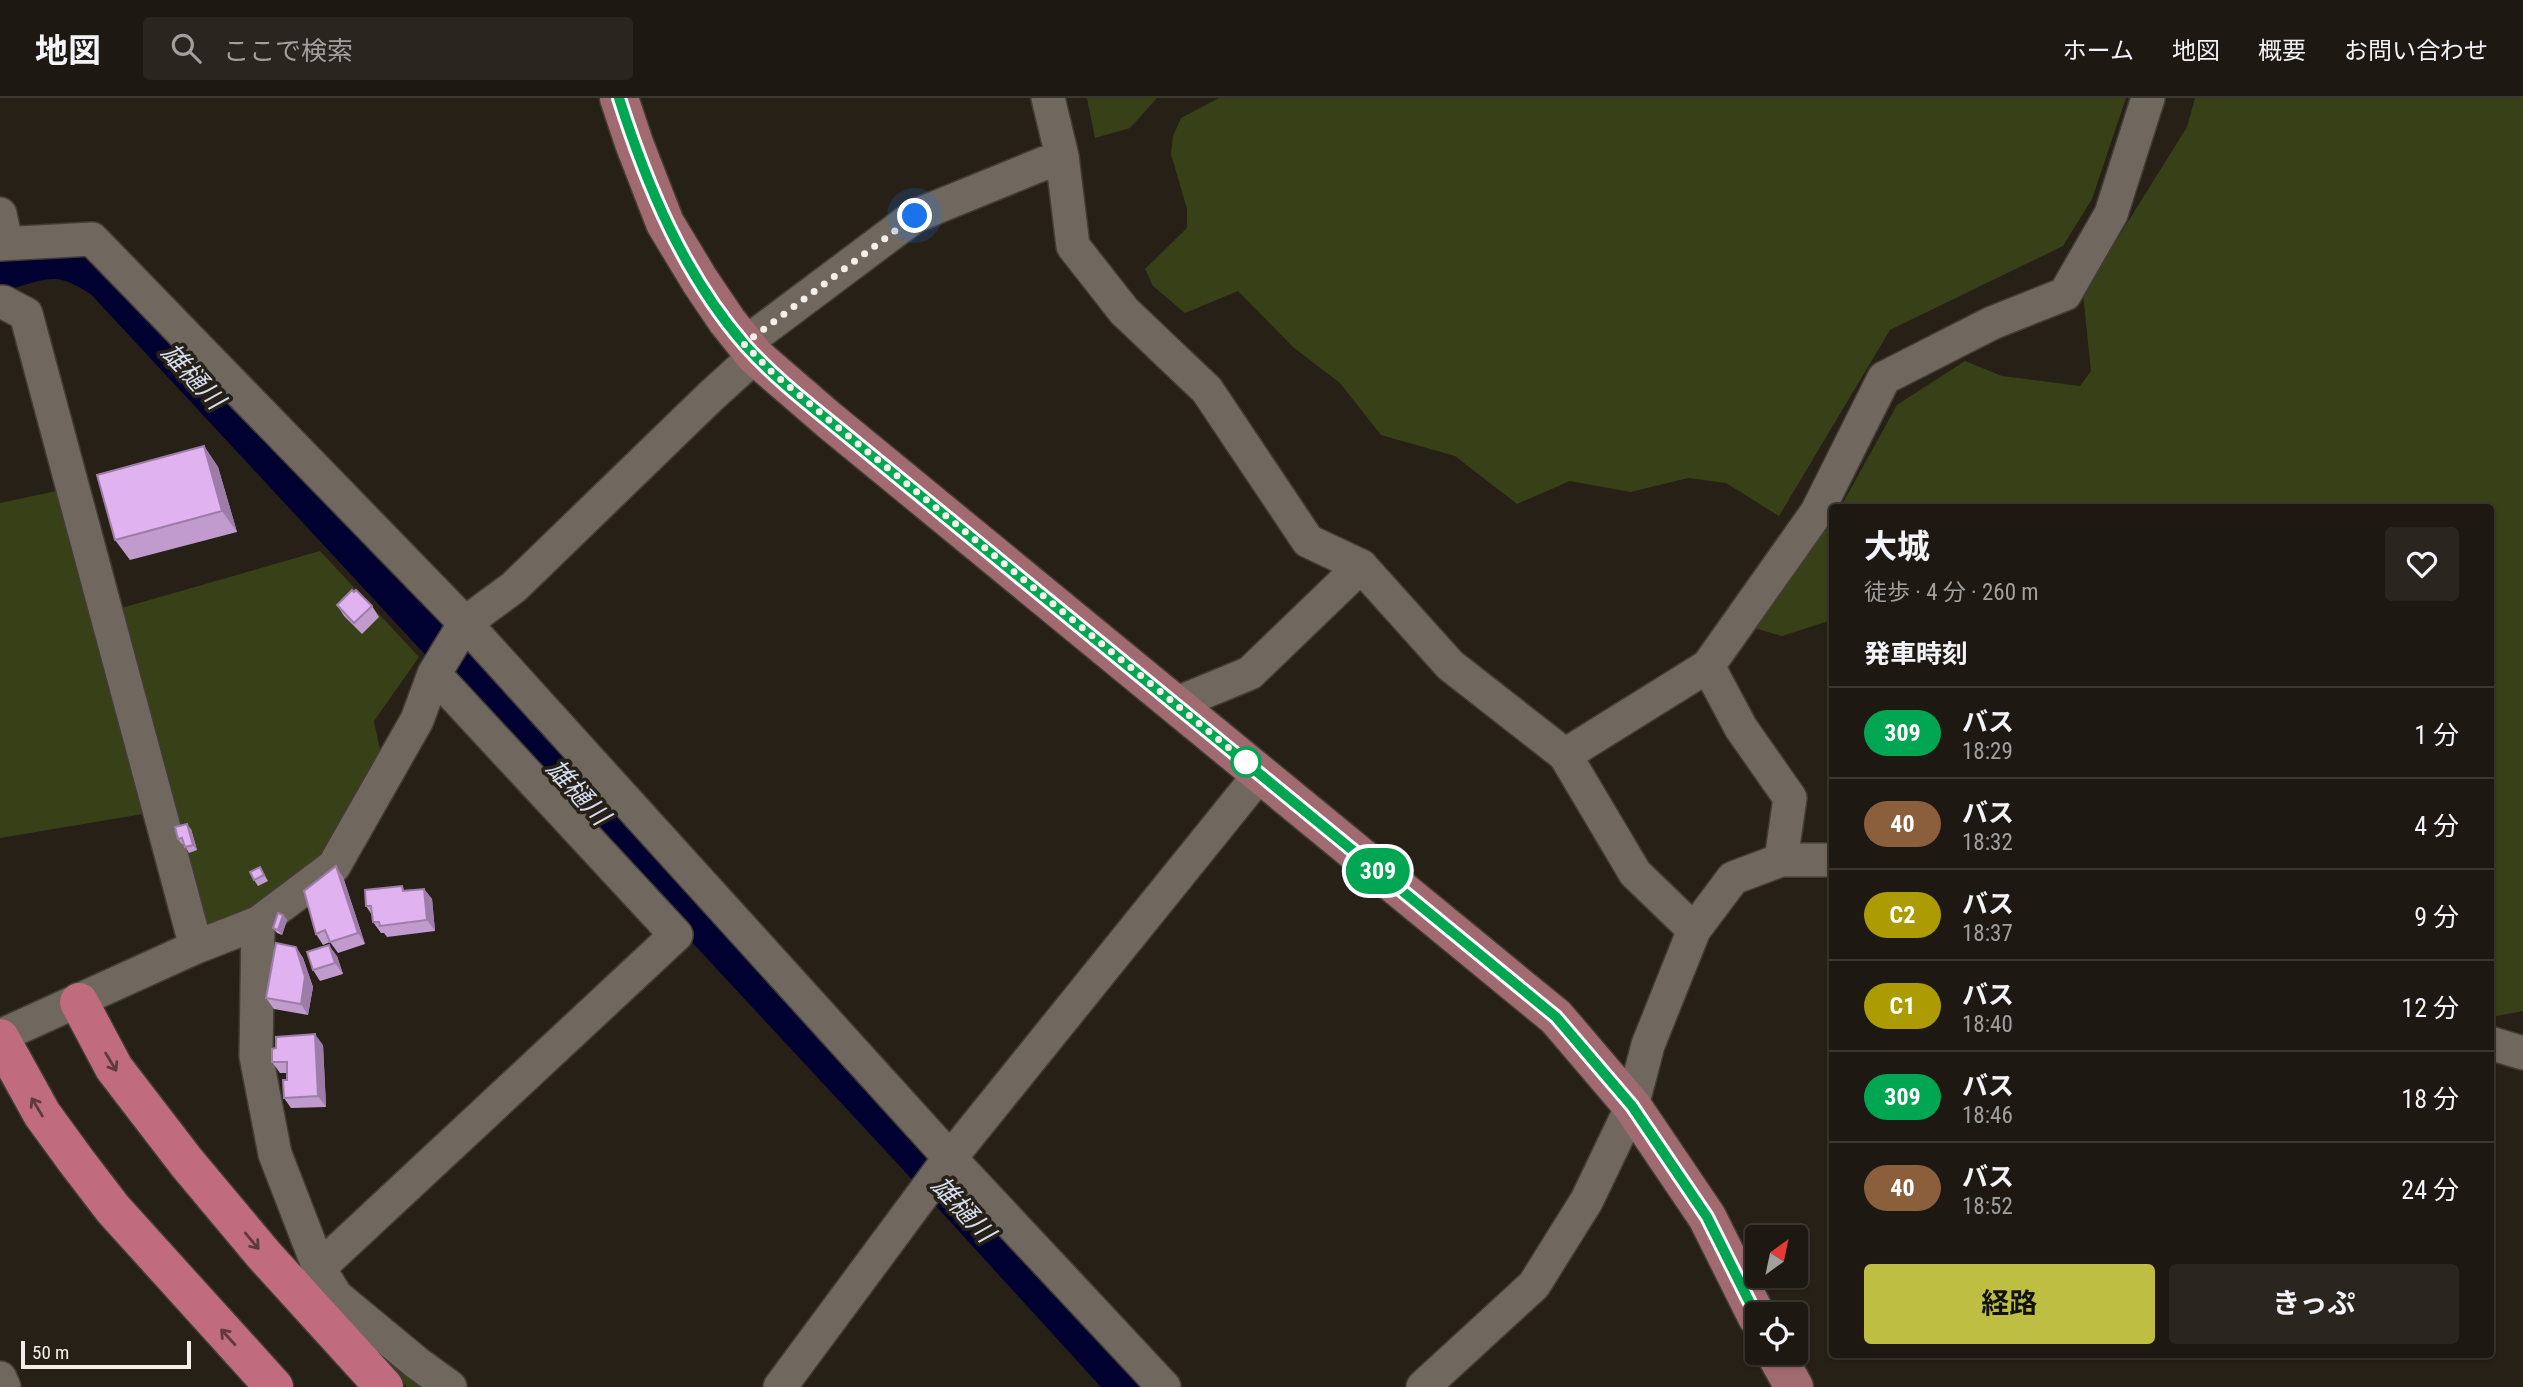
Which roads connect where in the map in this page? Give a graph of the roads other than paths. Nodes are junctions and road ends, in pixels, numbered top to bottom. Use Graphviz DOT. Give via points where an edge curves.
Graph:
graph roads {
  1 [pos="619,98"];
  2 [pos="1048,98"];
  3 [pos="2148,98"];
  4 [pos="1062,156"];
  5 [pos="2,233"];
  6 [pos="0,302"];
  7 [pos="750,350"];
  8 [pos="1361,566"];
  9 [pos="461,629"];
  10 [pos="1708,666"];
  11 [pos="436,670"];
  12 [pos="1175,704"];
  13 [pos="1565,755"];
  14 [pos="1261,774"];
  15 [pos="1781,860"];
  16 [pos="1829,860"];
  17 [pos="258,923"];
  18 [pos="1694,930"];
  19 [pos="196,947"];
  20 [pos="79,1002"];
  21 [pos="0,1037"];
  22 [pos="2494,1044"];
  23 [pos="2523,1053"];
  24 [pos="1632,1106"];
  25 [pos="941,1170"];
  26 [pos="319,1268"];
  27 [pos="1750,1302"];
  28 [pos="0,1378"];
  29 [pos="4,1387"];
  30 [pos="274,1387"];
  31 [pos="384,1387"];
  32 [pos="450,1387"];
  33 [pos="780,1387"];
  34 [pos="1164,1387"];
  35 [pos="1423,1387"];
  1 -- 7 [label="main road" via="665,223"];
  2 -- 4 [label="street"];
  3 -- 10 [label="street" via="2111,214 2065,294 1992,323 1885,379 1817,512"];
  4 -- 7 [label="street" via="915,216"];
  4 -- 8 [label="street" via="1073,246 1124,311 1207,390 1308,541"];
  5 -- 9 [label="street" via="92,239"];
  6 -- 19 [label="street" via="26,314"];
  7 -- 9 [label="street" via="710,397 514,587"];
  7 -- 12 [label="main road" via="839,429"];
  8 -- 12 [label="street" via="1250,674"];
  8 -- 13 [label="street" via="1450,665"];
  9 -- 11 [label="street"];
  9 -- 25 [label="street"];
  10 -- 13 [label="street"];
  10 -- 15 [label="street" via="1741,728 1790,798"];
  11 -- 17 [label="street" via="417,720 334,866"];
  11 -- 26 [label="street" via="676,935"];
  12 -- 14 [label="main road"];
  13 -- 18 [label="street" via="1636,873"];
  14 -- 24 [label="main road" via="1556,1017"];
  14 -- 25 [label="street"];
  15 -- 16 [label="street"];
  15 -- 18 [label="street" via="1733,878"];
  17 -- 19 [label="street"];
  17 -- 26 [label="street" via="256,1056 275,1154"];
  18 -- 24 [label="street" via="1648,1045"];
  19 -- 20 [label="street"];
  20 -- 21 [label="street"];
  20 -- 31 [label="highway, one-way" via="114,1068 187,1163"];
  30 -- 21 [label="highway, one-way" via="113,1209 42,1114"];
  22 -- 23 [label="street"];
  24 -- 27 [label="main road" via="1707,1217"];
  24 -- 35 [label="street" via="1587,1200 1534,1284"];
  25 -- 33 [label="street"];
  25 -- 34 [label="street"];
  26 -- 32 [label="street" via="336,1296"];
  28 -- 29 [label="street"];
}
